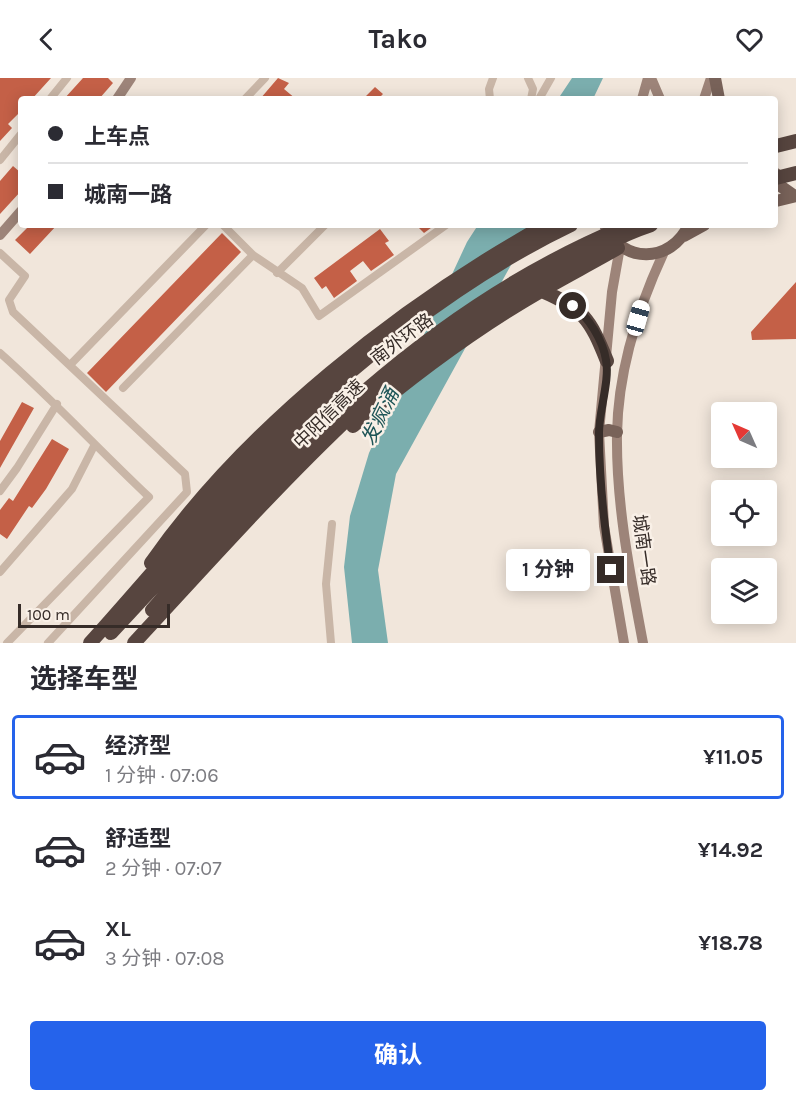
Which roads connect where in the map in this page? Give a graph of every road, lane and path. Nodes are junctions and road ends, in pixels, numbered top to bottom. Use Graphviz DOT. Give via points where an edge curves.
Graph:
graph roads {
  1 [pos="67,78"];
  2 [pos="131,78"];
  3 [pos="265,78"];
  4 [pos="494,78"];
  5 [pos="528,78"];
  6 [pos="550,78"];
  7 [pos="650,78"];
  8 [pos="713,78"];
  9 [pos="52,96"];
  10 [pos="119,96"];
  11 [pos="248,96"];
  12 [pos="490,96"];
  13 [pos="532,96"];
  14 [pos="541,96"];
  15 [pos="643,96"];
  16 [pos="659,96"];
  17 [pos="703,96"];
  18 [pos="718,96"];
  19 [pos="796,136"];
  20 [pos="18,138"];
  21 [pos="781,141"];
  22 [pos="796,148"];
  23 [pos="778,153"];
  24 [pos="0,160"];
  25 [pos="796,173"];
  26 [pos="778,176"];
  27 [pos="778,182"];
  28 [pos="796,182"];
  29 [pos="778,186"];
  30 [pos="796,196"];
  31 [pos="778,200"];
  32 [pos="18,214"];
  33 [pos="203,228"];
  34 [pos="226,228"];
  35 [pos="322,228"];
  36 [pos="442,228"];
  37 [pos="540,228"];
  38 [pos="545,228"];
  39 [pos="565,228"];
  40 [pos="578,228"];
  41 [pos="605,228"];
  42 [pos="622,228"];
  43 [pos="644,228"];
  44 [pos="687,231"];
  45 [pos="0,235"];
  46 [pos="620,247"];
  47 [pos="664,252"];
  48 [pos="0,253"];
  49 [pos="253,255"];
  50 [pos="277,273"];
  51 [pos="542,291"];
  52 [pos="0,353"];
  53 [pos="607,361"];
  54 [pos="69,365"];
  55 [pos="123,388"];
  56 [pos="57,404"];
  57 [pos="599,432"];
  58 [pos="617,432"];
  59 [pos="94,446"];
  60 [pos="0,491"];
  61 [pos="332,524"];
  62 [pos="0,572"];
  63 [pos="116,614"];
  64 [pos="133,638"];
  65 [pos="7,643"];
  66 [pos="48,643"];
  67 [pos="90,643"];
  68 [pos="102,643"];
  69 [pos="123,643"];
  70 [pos="331,643"];
  71 [pos="624,643"];
  72 [pos="643,643"];
  1 -- 9 [label="street"];
  2 -- 10 [label="main road"];
  3 -- 11 [label="street"];
  4 -- 12 [label="street"];
  5 -- 13 [label="street"];
  6 -- 14 [label="street"];
  7 -- 15 [label="main road"];
  7 -- 16 [label="main road"];
  8 -- 17 [label="main road"];
  8 -- 18 [label="main road"];
  19 -- 21 [label="main road"];
  20 -- 24 [label="street"];
  22 -- 23 [label="highway"];
  25 -- 26 [label="highway"];
  27 -- 30 [label="main road"];
  28 -- 29 [label="highway"];
  30 -- 31 [label="main road"];
  32 -- 45 [label="main road"];
  33 -- 54 [label="street"];
  34 -- 49 [label="street"];
  35 -- 50 [label="street"];
  36 -- 50 [label="street" via="319,316 302,288"];
  37 -- 63 [label="highway" via="447,286 333,371 261,436 173,533"];
  38 -- 51 [label="highway" via="561,233 569,248 566,262"];
  39 -- 63 [label="highway, 南外环路" via="536,242 420,317 309,408 203,516"];
  40 -- 68 [label="highway, 中阳信高速" via="504,269 402,339 331,401"];
  41 -- 46 [label="main road"];
  42 -- 64 [label="highway, 南外环路" via="510,285 369,386 301,447 222,531"];
  43 -- 64 [label="highway, 中阳信高速" via="588,253 500,303 380,390 272,494"];
  44 -- 47 [label="main road"];
  46 -- 47 [label="main road" via="641,255"];
  46 -- 51 [label="highway"];
  46 -- 53 [label="main road, 城南一路"];
  47 -- 58 [label="main road, 城南一路" via="643,300 627,353"];
  48 -- 54 [label="street" via="25,276 9,300 13,312"];
  49 -- 50 [label="street"];
  49 -- 55 [label="street"];
  51 -- 53 [label="highway" via="582,312"];
  51 -- 64 [label="highway" via="400,386"];
  52 -- 56 [label="street"];
  53 -- 57 [label="main road, 城南一路"];
  54 -- 66 [label="street" via="185,474 187,492"];
  56 -- 59 [label="street"];
  56 -- 60 [label="street"];
  57 -- 58 [label="main road"];
  57 -- 71 [label="main road, 城南一路" via="604,526"];
  58 -- 72 [label="main road, 城南一路" via="622,524"];
  59 -- 62 [label="street" via="72,489"];
  59 -- 65 [label="street" via="150,497"];
  61 -- 70 [label="street" via="326,584"];
  63 -- 67 [label="highway"];
  64 -- 69 [label="highway"];
}
